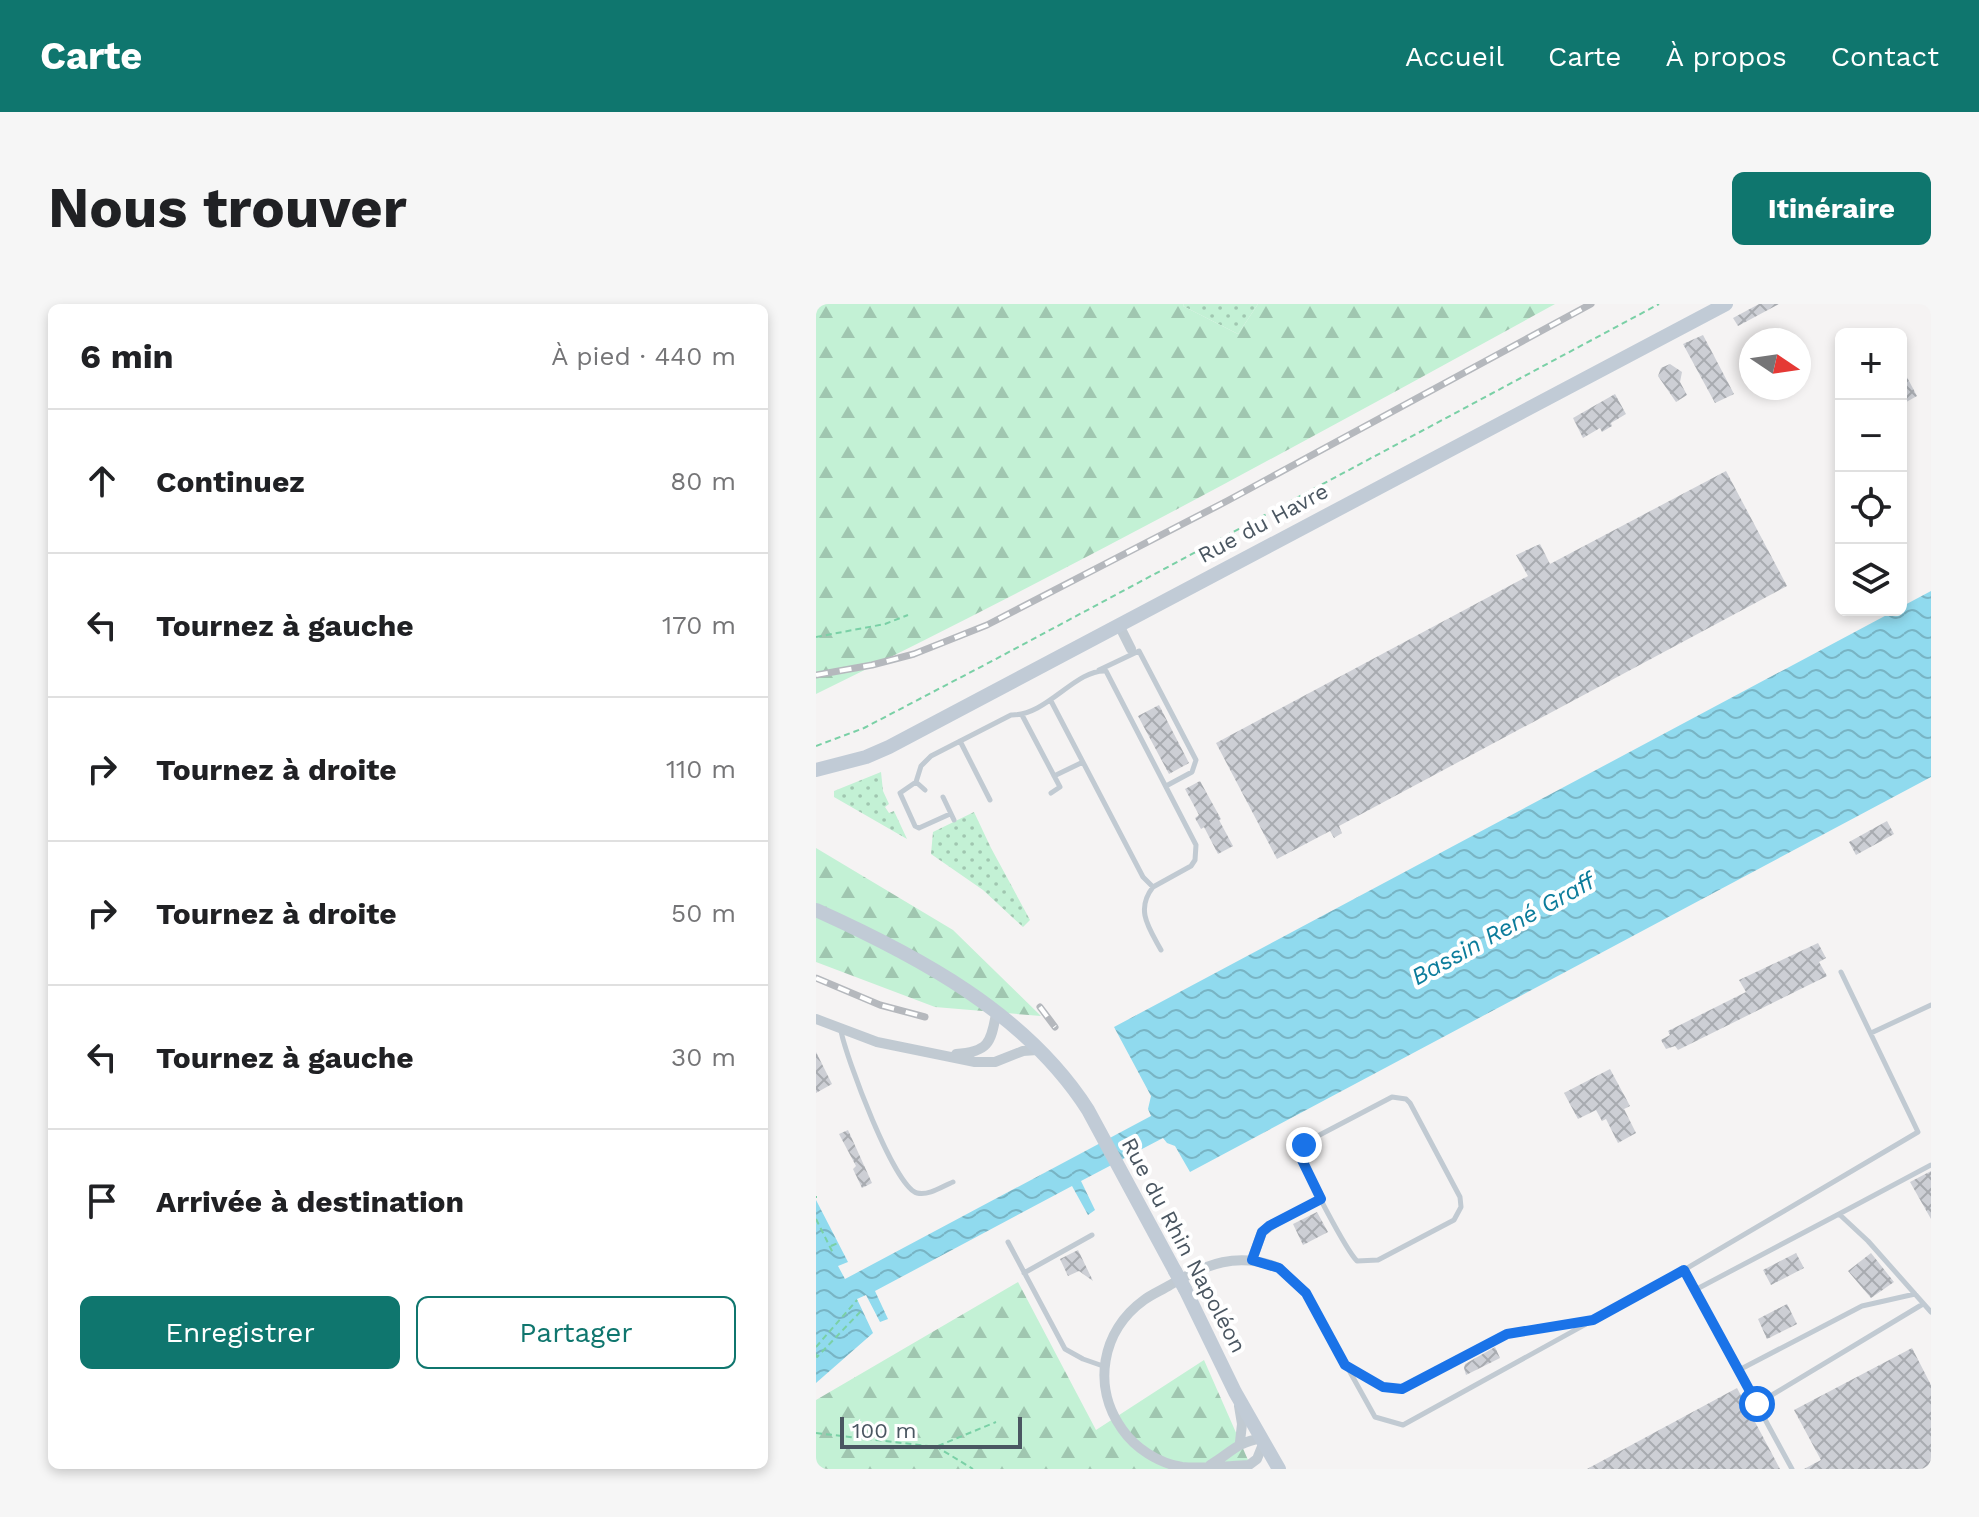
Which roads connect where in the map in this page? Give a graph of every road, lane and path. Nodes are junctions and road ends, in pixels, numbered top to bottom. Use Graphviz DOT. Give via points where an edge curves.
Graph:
graph roads {
  1 [pos="1659,304"];
  2 [pos="1726,304"];
  3 [pos="908,615"];
  4 [pos="1119,625"];
  5 [pos="816,637"];
  6 [pos="1132,651"];
  7 [pos="1099,670"];
  8 [pos="1051,701"];
  9 [pos="1022,715"];
  10 [pos="960,741"];
  11 [pos="816,746"];
  12 [pos="1083,762"];
  13 [pos="816,770"];
  14 [pos="1054,776"];
  15 [pos="916,782"];
  16 [pos="1166,786"];
  17 [pos="925,790"];
  18 [pos="1051,793"];
  19 [pos="943,797"];
  20 [pos="990,800"];
  21 [pos="1153,887"];
  22 [pos="816,910"];
  23 [pos="1161,950"];
  24 [pos="1841,972"];
  25 [pos="1931,1005"];
  26 [pos="993,1011"];
  27 [pos="816,1019"];
  28 [pos="841,1030"];
  29 [pos="1871,1033"];
  30 [pos="1037,1050"];
  31 [pos="945,1055"];
  32 [pos="1931,1165"];
  33 [pos="953,1182"];
  34 [pos="1321,1199"];
  35 [pos="1839,1214"];
  36 [pos="816,1219"];
  37 [pos="1273,1224"];
  38 [pos="1092,1235"];
  39 [pos="840,1242"];
  40 [pos="1008,1242"];
  41 [pos="830,1247"];
  42 [pos="833,1253"];
  43 [pos="1252,1260"];
  44 [pos="1279,1268"];
  45 [pos="1684,1270"];
  46 [pos="1024,1273"];
  47 [pos="1695,1290"];
  48 [pos="1915,1294"];
  49 [pos="857,1300"];
  50 [pos="1923,1304"];
  51 [pos="862,1310"];
  52 [pos="1931,1312"];
  53 [pos="1593,1320"];
  54 [pos="816,1347"];
  55 [pos="816,1354"];
  56 [pos="1345,1365"];
  57 [pos="1104,1366"];
  58 [pos="1739,1370"];
  59 [pos="1235,1392"];
  60 [pos="1757,1404"];
  61 [pos="996,1422"];
  62 [pos="816,1433"];
  63 [pos="1262,1441"];
  64 [pos="1240,1442"];
  65 [pos="937,1447"];
  66 [pos="1249,1465"];
  67 [pos="1208,1466"];
  68 [pos="973,1469"];
  69 [pos="1261,1469"];
  70 [pos="1279,1469"];
  71 [pos="1792,1469"];
  1 -- 11 [label="path" via="994,660 864,728"];
  2 -- 4 [label="main road, Rue du Havre"];
  3 -- 5 [label="path"];
  4 -- 6 [label="street"];
  4 -- 13 [label="main road, Rue du Havre" via="889,747"];
  6 -- 7 [label="lane"];
  6 -- 16 [label="lane" via="1139,651 1196,760 1192,772"];
  7 -- 8 [label="lane"];
  7 -- 16 [label="lane" via="1111,676"];
  8 -- 9 [label="lane"];
  8 -- 12 [label="lane"];
  9 -- 10 [label="lane" via="1011,715"];
  9 -- 14 [label="lane"];
  10 -- 15 [label="lane" via="931,756"];
  10 -- 20 [label="lane"];
  12 -- 14 [label="lane"];
  12 -- 21 [label="lane"];
  14 -- 18 [label="lane" via="1060,787"];
  15 -- 17 [label="lane"];
  15 -- 19 [label="lane" via="900,793 915,826 952,817"];
  16 -- 21 [label="lane" via="1196,852 1191,866"];
  21 -- 23 [label="lane" via="1144,920"];
  22 -- 26 [label="main road, Rue du Rhin Napoléon" via="914,957"];
  24 -- 29 [label="lane"];
  25 -- 29 [label="lane"];
  26 -- 30 [label="main road, Rue du Rhin Napoléon"];
  26 -- 31 [label="street" via="994,1034 987,1045"];
  27 -- 28 [label="street"];
  28 -- 31 [label="street"];
  28 -- 33 [label="lane" via="852,1073 907,1187 926,1193"];
  29 -- 45 [label="lane" via="1918,1132"];
  30 -- 31 [label="street" via="985,1062"];
  30 -- 59 [label="main road, Rue du Rhin Napoléon, bridge" via="1076,1091 1102,1135"];
  32 -- 35 [label="lane"];
  34 -- 34 [label="lane" via="1353,1258 1365,1262 1454,1220 1461,1207 1410,1103 1400,1097 1383,1100 1304,1145 1302,1160"];
  34 -- 37 [label="lane"];
  35 -- 47 [label="lane"];
  35 -- 48 [label="lane"];
  36 -- 41 [label="path"];
  37 -- 43 [label="street" via="1262,1232"];
  38 -- 46 [label="lane"];
  39 -- 41 [label="path"];
  40 -- 46 [label="lane"];
  41 -- 42 [label="path"];
  43 -- 44 [label="street"];
  43 -- 57 [label="street" via="1212,1264 1144,1300 1119,1326"];
  44 -- 56 [label="lane" via="1306,1293"];
  45 -- 47 [label="lane"];
  45 -- 53 [label="lane"];
  46 -- 57 [label="lane" via="1065,1349"];
  47 -- 58 [label="lane"];
  48 -- 50 [label="lane"];
  48 -- 58 [label="lane" via="1862,1306"];
  49 -- 54 [label="path"];
  50 -- 52 [label="lane"];
  50 -- 60 [label="lane"];
  51 -- 55 [label="path"];
  53 -- 56 [label="lane" via="1507,1334 1402,1389 1383,1387"];
  53 -- 56 [label="lane" via="1403,1425 1375,1417"];
  57 -- 67 [label="street" via="1107,1401 1132,1442 1168,1463"];
  58 -- 60 [label="lane"];
  59 -- 63 [label="main road, Rue du Rhin Napoléon"];
  59 -- 64 [label="street"];
  60 -- 71 [label="lane"];
  61 -- 65 [label="path"];
  62 -- 65 [label="path"];
  63 -- 64 [label="street"];
  63 -- 66 [label="street" via="1257,1459"];
  63 -- 70 [label="main road, Rue du Rhin Napoléon"];
  64 -- 67 [label="street"];
  65 -- 68 [label="path"];
  66 -- 67 [label="street"];
  66 -- 69 [label="street"];
}
